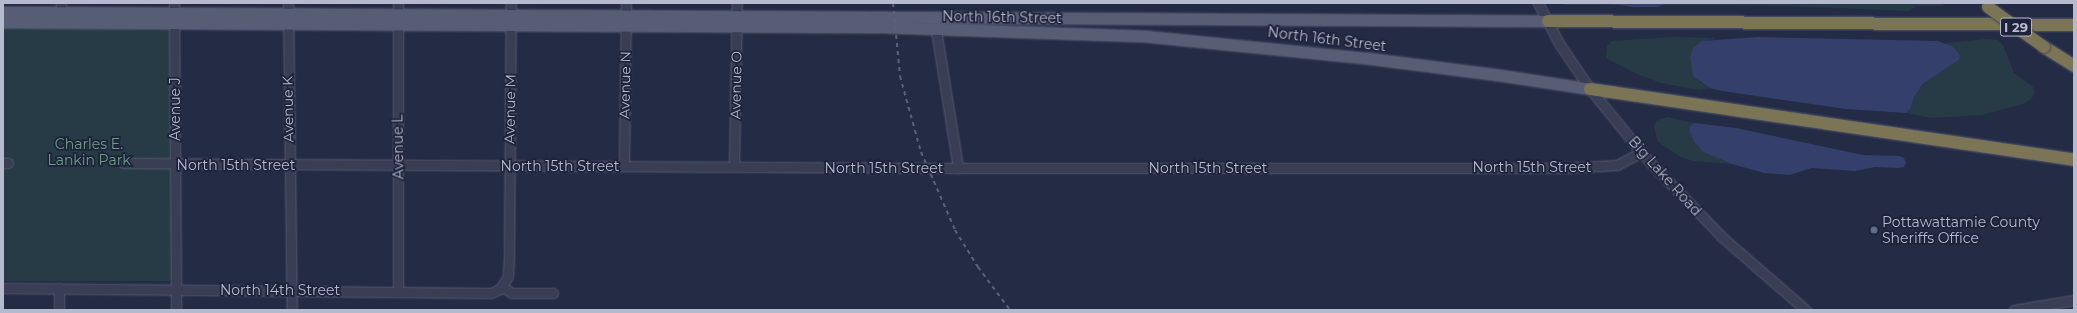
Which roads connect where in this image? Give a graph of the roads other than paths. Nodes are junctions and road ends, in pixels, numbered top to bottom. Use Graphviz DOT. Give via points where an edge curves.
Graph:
graph roads {
  1 [pos="398,3"];
  2 [pos="511,3"];
  3 [pos="626,3"];
  4 [pos="737,3"];
  5 [pos="1538,3"];
  6 [pos="1985,5"];
  7 [pos="3,12"];
  8 [pos="60,13"];
  9 [pos="174,13"];
  10 [pos="288,14"];
  11 [pos="398,20"];
  12 [pos="511,20"];
  13 [pos="626,21"];
  14 [pos="1548,21"];
  15 [pos="3,22"];
  16 [pos="737,22"];
  17 [pos="2074,25"];
  18 [pos="936,30"];
  19 [pos="2074,66"];
  20 [pos="1590,89"];
  21 [pos="1641,152"];
  22 [pos="2074,160"];
  23 [pos="123,164"];
  24 [pos="175,164"];
  25 [pos="290,165"];
  26 [pos="397,165"];
  27 [pos="510,166"];
  28 [pos="624,166"];
  29 [pos="734,167"];
  30 [pos="958,168"];
  31 [pos="503,286"];
  32 [pos="3,288"];
  33 [pos="60,288"];
  34 [pos="176,290"];
  35 [pos="292,290"];
  36 [pos="398,290"];
  37 [pos="553,293"];
  38 [pos="2074,300"];
  39 [pos="59,310"];
  40 [pos="176,310"];
  41 [pos="292,310"];
  42 [pos="1806,310"];
  43 [pos="2014,310"];
  1 -- 11 [label="street, Avenue L"];
  2 -- 12 [label="street, Avenue M"];
  3 -- 13 [label="street, Avenue N"];
  4 -- 16 [label="street, Avenue O"];
  5 -- 14 [label="street, Big Lake Road"];
  6 -- 19 [label="highway, I 29, bridge"];
  7 -- 8 [label="main road, North 16th Street"];
  8 -- 9 [label="main road, North 16th Street"];
  8 -- 15 [label="main road, North 16th Street"];
  9 -- 10 [label="main road, North 16th Street"];
  9 -- 24 [label="street, Avenue J"];
  10 -- 11 [label="main road, North 16th Street"];
  10 -- 25 [label="street, Avenue K"];
  11 -- 12 [label="main road, North 16th Street"];
  11 -- 26 [label="street, Avenue L"];
  12 -- 13 [label="main road, North 16th Street"];
  12 -- 27 [label="street, Avenue M"];
  13 -- 16 [label="main road, North 16th Street"];
  13 -- 28 [label="street, Avenue N"];
  14 -- 16 [label="main road, North 16th Street"];
  14 -- 17 [label="highway"];
  14 -- 20 [label="street, Big Lake Road"];
  16 -- 18 [label="main road, North 16th Street"];
  16 -- 29 [label="street, Avenue O"];
  18 -- 20 [label="main road, North 16th Street" via="1144,36 1217,42 1499,74"];
  18 -- 30 [label="street"];
  20 -- 21 [label="street, Big Lake Road"];
  20 -- 22 [label="highway"];
  21 -- 30 [label="street, North 15th Street" via="1624,163 1597,167"];
  21 -- 42 [label="street, Big Lake Road" via="1722,237"];
  23 -- 24 [label="street, North 15th Street"];
  24 -- 25 [label="street, North 15th Street"];
  24 -- 34 [label="street, Avenue J"];
  25 -- 26 [label="street, North 15th Street"];
  25 -- 35 [label="street, Avenue K"];
  26 -- 27 [label="street, North 15th Street"];
  26 -- 36 [label="street, Avenue L"];
  27 -- 28 [label="street, North 15th Street"];
  27 -- 31 [label="street, Avenue M" via="508,270"];
  28 -- 29 [label="street, North 15th Street"];
  29 -- 30 [label="street, North 15th Street"];
  31 -- 36 [label="street, North 14th Street" via="491,293"];
  31 -- 37 [label="street" via="512,293"];
  32 -- 33 [label="street, North 14th Street"];
  33 -- 34 [label="street, North 14th Street"];
  33 -- 39 [label="street"];
  34 -- 35 [label="street, North 14th Street"];
  34 -- 40 [label="street, Avenue J"];
  35 -- 36 [label="street, North 14th Street"];
  35 -- 41 [label="street, Avenue K"];
  38 -- 43 [label="street"];
}
